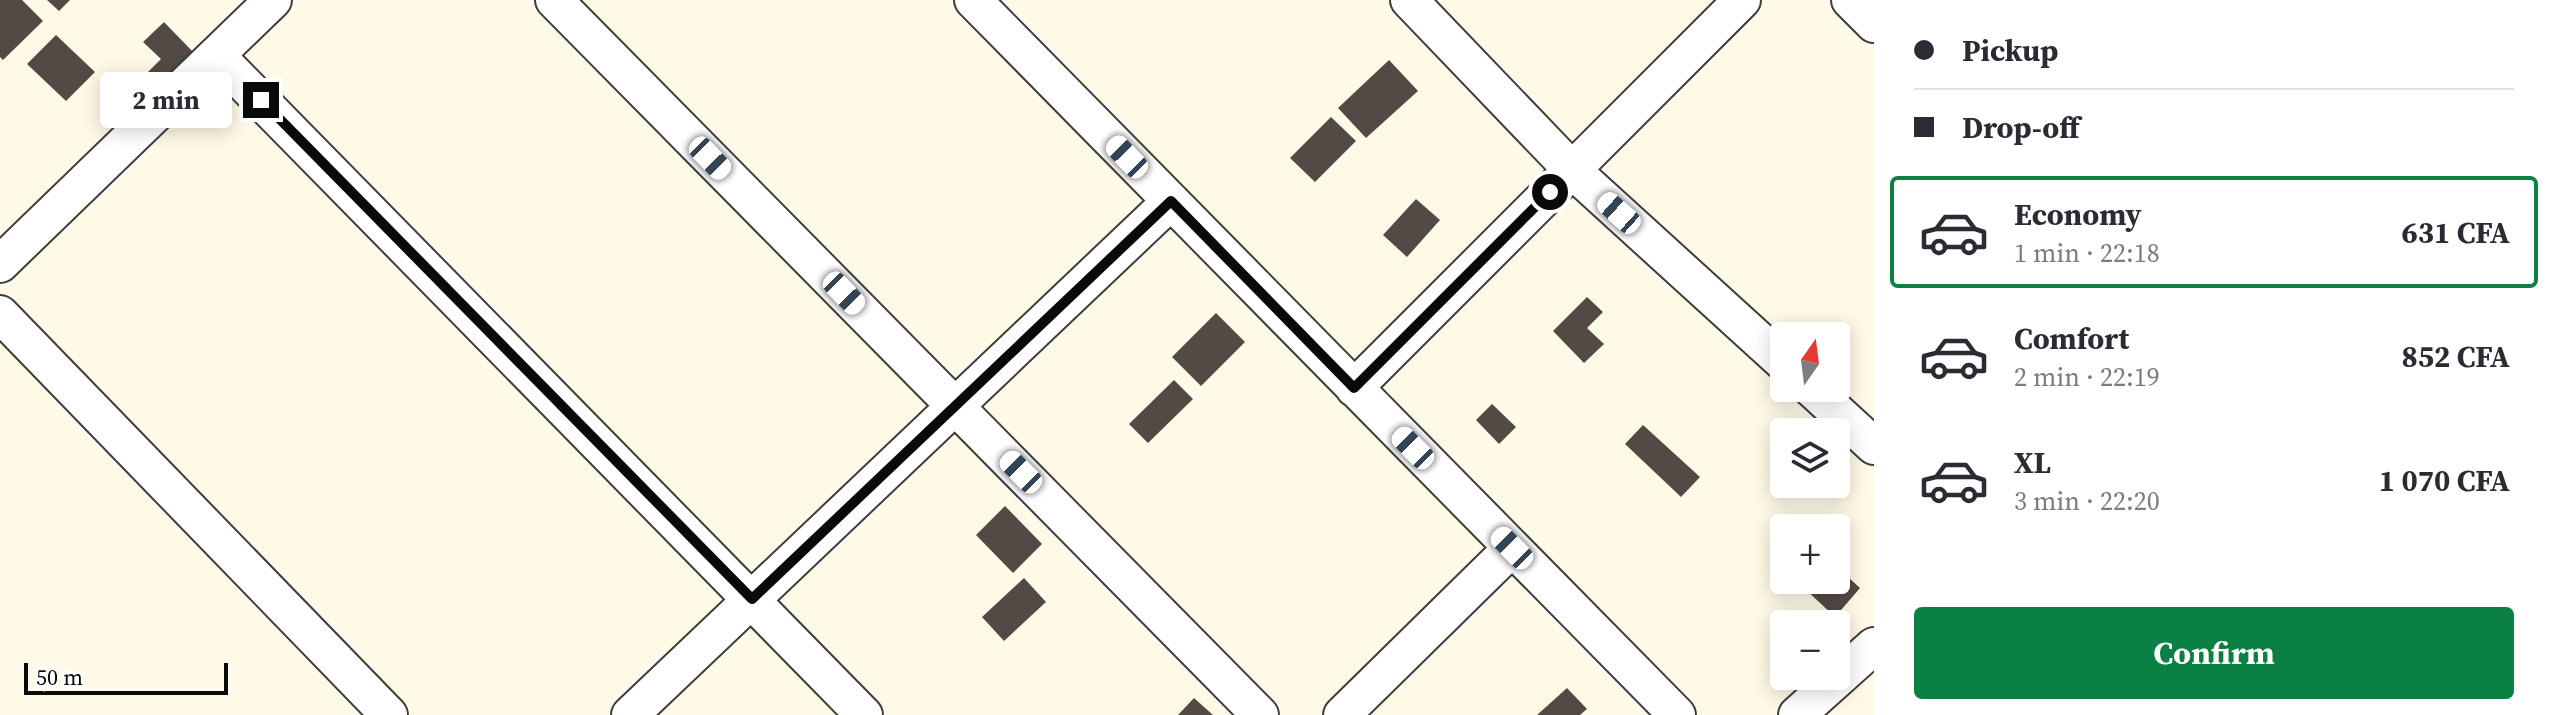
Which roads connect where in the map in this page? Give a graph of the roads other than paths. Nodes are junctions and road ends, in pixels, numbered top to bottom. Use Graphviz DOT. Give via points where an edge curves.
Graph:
graph roads {
  1 [pos="273,0"];
  2 [pos="554,0"];
  3 [pos="973,0"];
  4 [pos="1409,0"];
  5 [pos="1742,0"];
  6 [pos="1850,0"];
  7 [pos="1874,24"];
  8 [pos="216,55"];
  9 [pos="1572,170"];
  10 [pos="1171,201"];
  11 [pos="0,264"];
  12 [pos="0,314"];
  13 [pos="1770,350"];
  14 [pos="1354,388"];
  15 [pos="1826,402"];
  16 [pos="955,406"];
  17 [pos="1874,446"];
  18 [pos="1512,548"];
  19 [pos="752,599"];
  20 [pos="1874,646"];
  21 [pos="389,715"];
  22 [pos="630,715"];
  23 [pos="864,715"];
  24 [pos="1260,715"];
  25 [pos="1342,715"];
  26 [pos="1677,715"];
  27 [pos="1797,715"];
  1 -- 8 [label="street"];
  2 -- 16 [label="street"];
  3 -- 10 [label="street"];
  4 -- 9 [label="street"];
  5 -- 9 [label="street"];
  6 -- 7 [label="street"];
  8 -- 11 [label="street"];
  8 -- 19 [label="street"];
  9 -- 13 [label="street"];
  9 -- 14 [label="street"];
  10 -- 14 [label="street"];
  10 -- 16 [label="street"];
  12 -- 21 [label="street"];
  14 -- 18 [label="street"];
  15 -- 17 [label="street"];
  16 -- 19 [label="street"];
  16 -- 24 [label="street"];
  18 -- 25 [label="street"];
  18 -- 26 [label="street"];
  19 -- 22 [label="street"];
  19 -- 23 [label="street"];
  20 -- 27 [label="street"];
}
